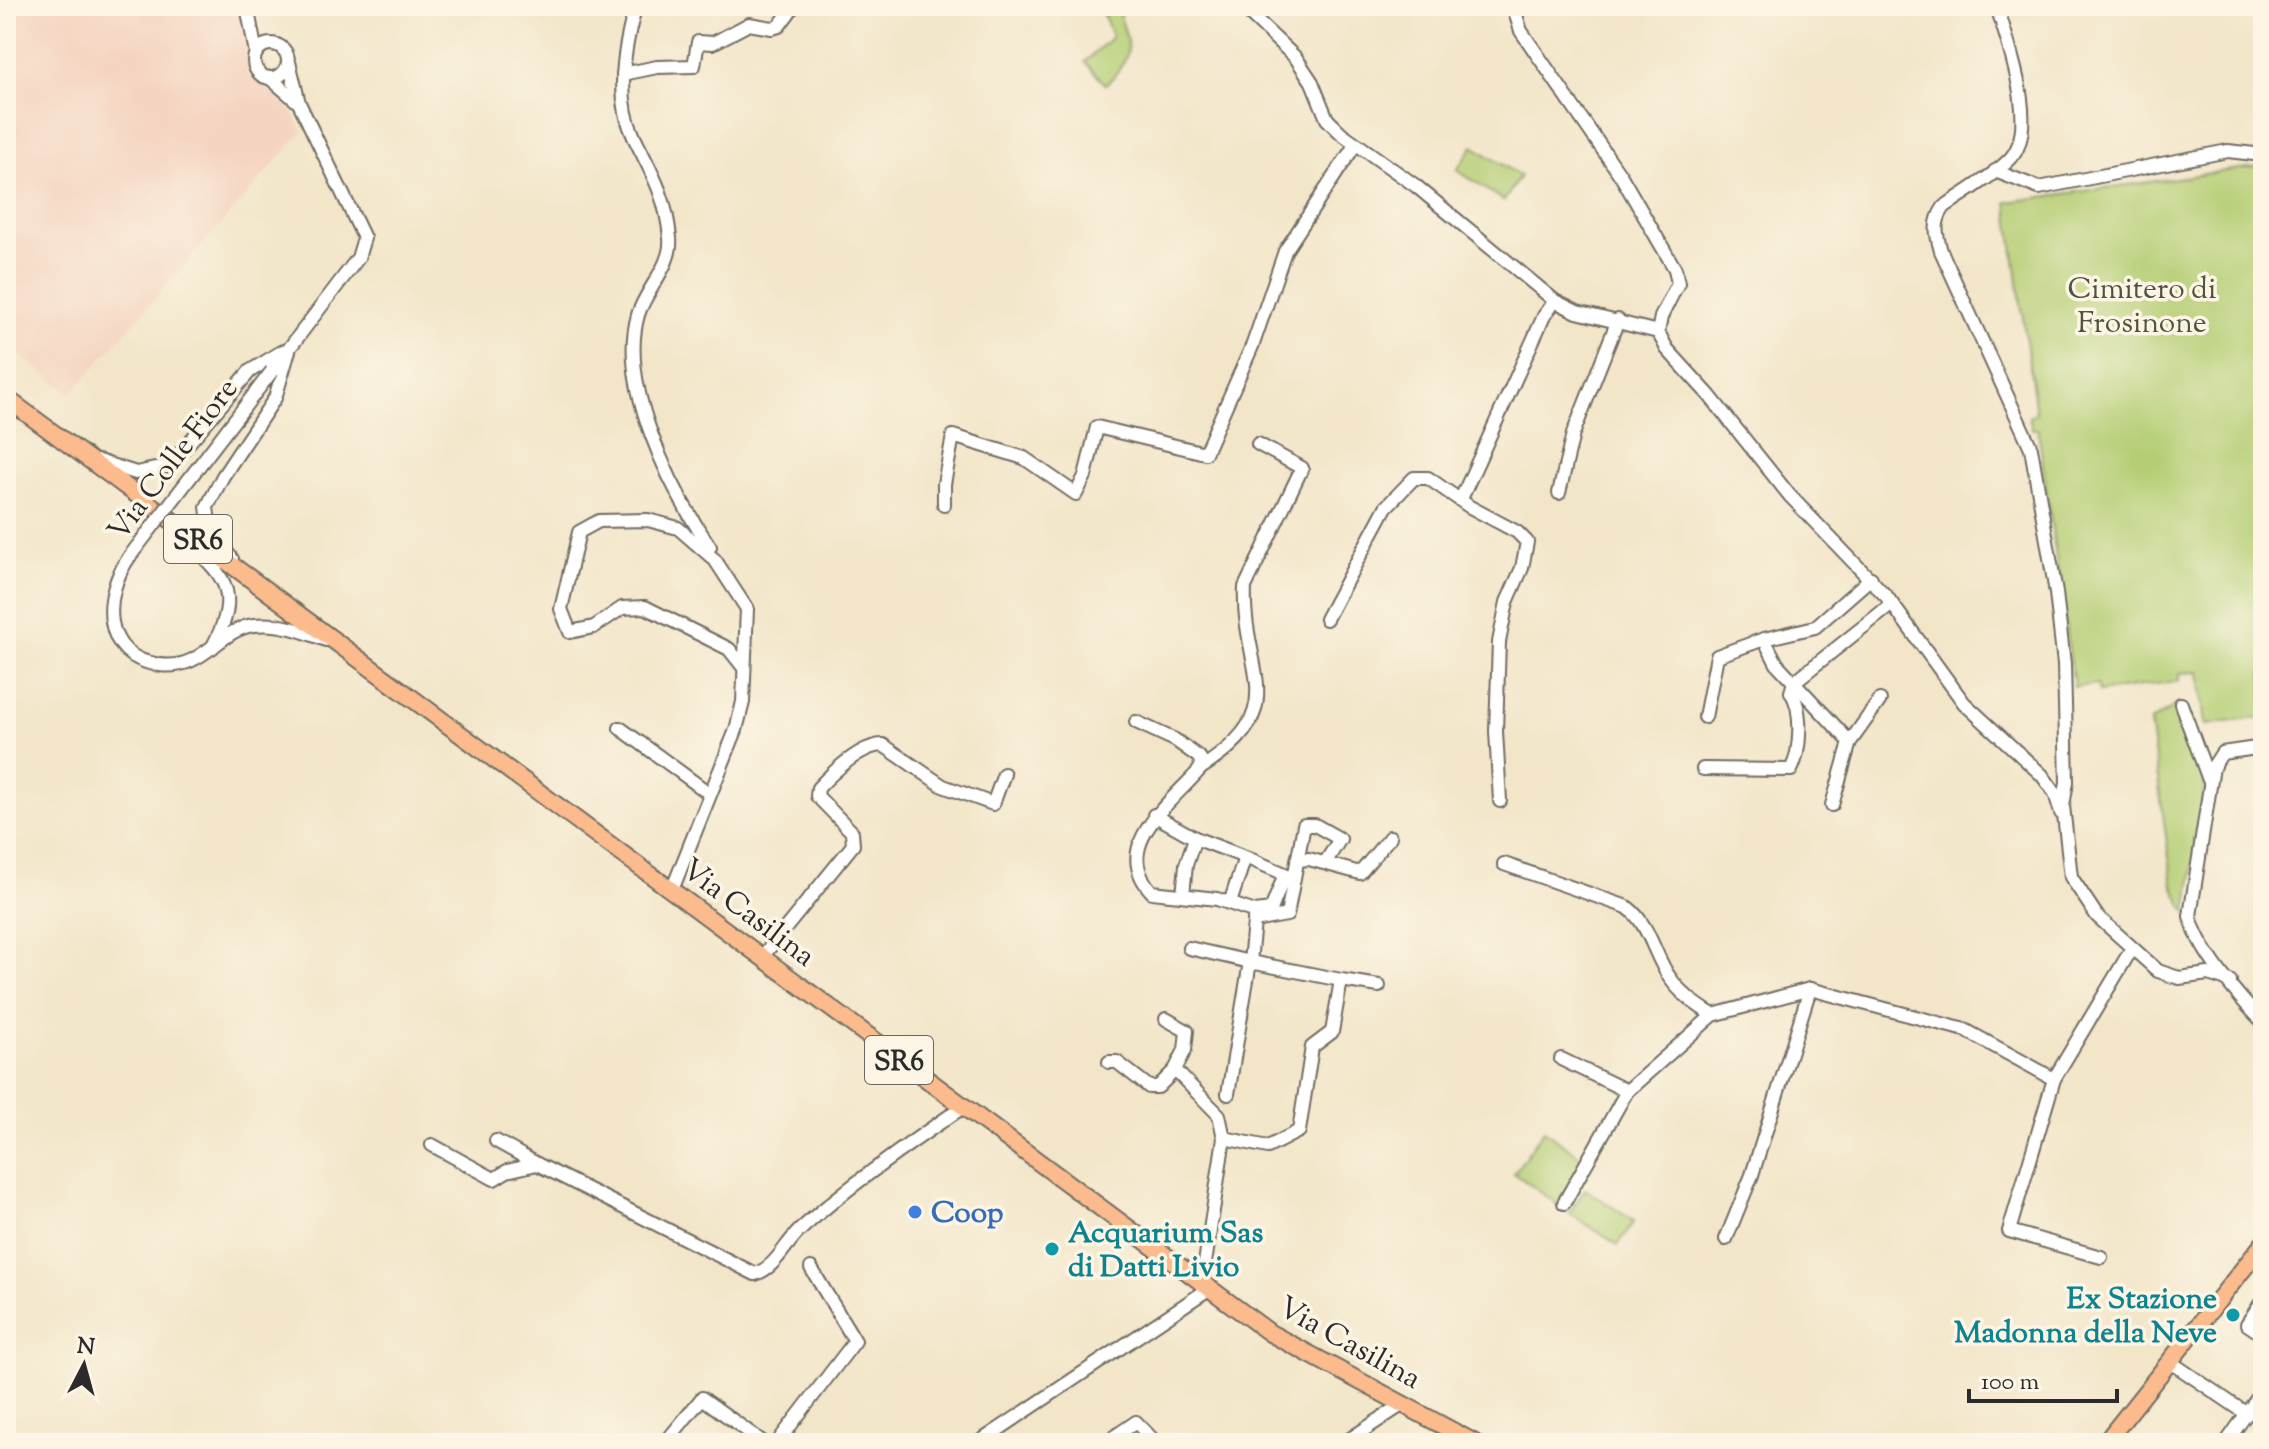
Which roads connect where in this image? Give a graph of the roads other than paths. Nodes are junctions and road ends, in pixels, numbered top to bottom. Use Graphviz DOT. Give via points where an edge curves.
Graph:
graph roads {
  1 [pos="636,6"];
  2 [pos="794,6"];
  3 [pos="1241,6"];
  4 [pos="1513,6"];
  5 [pos="1997,6"];
  6 [pos="249,12"];
  7 [pos="273,43"];
  8 [pos="256,53"];
  9 [pos="289,62"];
  10 [pos="623,74"];
  11 [pos="270,78"];
  12 [pos="299,103"];
  13 [pos="1355,145"];
  14 [pos="2016,151"];
  15 [pos="2263,155"];
  16 [pos="1995,171"];
  17 [pos="2016,178"];
  18 [pos="1555,301"];
  19 [pos="1618,320"];
  20 [pos="1658,332"];
  21 [pos="290,348"];
  22 [pos="6,398"];
  23 [pos="1258,444"];
  24 [pos="83,455"];
  25 [pos="1559,493"];
  26 [pos="1461,499"];
  27 [pos="146,502"];
  28 [pos="944,505"];
  29 [pos="719,567"];
  30 [pos="249,578"];
  31 [pos="1871,578"];
  32 [pos="1892,604"];
  33 [pos="1326,619"];
  34 [pos="1764,639"];
  35 [pos="343,647"];
  36 [pos="210,651"];
  37 [pos="744,668"];
  38 [pos="1794,682"];
  39 [pos="1880,700"];
  40 [pos="2181,704"];
  41 [pos="1705,717"];
  42 [pos="1136,722"];
  43 [pos="620,728"];
  44 [pos="1850,742"];
  45 [pos="2263,747"];
  46 [pos="1201,768"];
  47 [pos="1703,769"];
  48 [pos="1004,774"];
  49 [pos="2209,780"];
  50 [pos="710,794"];
  51 [pos="1500,801"];
  52 [pos="1832,805"];
  53 [pos="1154,815"];
  54 [pos="2065,825"];
  55 [pos="1390,837"];
  56 [pos="1195,838"];
  57 [pos="1245,857"];
  58 [pos="1297,860"];
  59 [pos="1325,863"];
  60 [pos="1504,864"];
  61 [pos="672,890"];
  62 [pos="1183,895"];
  63 [pos="1230,903"];
  64 [pos="1255,917"];
  65 [pos="1189,948"];
  66 [pos="2131,950"];
  67 [pos="762,957"];
  68 [pos="1250,962"];
  69 [pos="1341,980"];
  70 [pos="2230,981"];
  71 [pos="1379,986"];
  72 [pos="1810,989"];
  73 [pos="1713,1015"];
  74 [pos="1166,1019"];
  75 [pos="2263,1022"];
  76 [pos="1561,1059"];
  77 [pos="1109,1062"];
  78 [pos="1175,1070"];
  79 [pos="2054,1079"];
  80 [pos="1627,1091"];
  81 [pos="1228,1094"];
  82 [pos="963,1107"];
  83 [pos="1224,1138"];
  84 [pos="496,1141"];
  85 [pos="432,1145"];
  86 [pos="537,1164"];
  87 [pos="1564,1203"];
  88 [pos="1726,1239"];
  89 [pos="2263,1244"];
  90 [pos="2101,1257"];
  91 [pos="811,1268"];
  92 [pos="1206,1286"];
  93 [pos="2263,1300"];
  94 [pos="2263,1335"];
  95 [pos="2169,1361"];
  96 [pos="2263,1390"];
  97 [pos="1403,1404"];
  98 [pos="2247,1414"];
  99 [pos="665,1443"];
  100 [pos="764,1443"];
  101 [pos="777,1443"];
  102 [pos="978,1443"];
  103 [pos="1105,1443"];
  104 [pos="1156,1443"];
  105 [pos="1344,1443"];
  106 [pos="1475,1443"];
  107 [pos="2105,1443"];
  108 [pos="2226,1443"];
  1 -- 10 [label="street"];
  2 -- 10 [label="street" via="779,26 749,24 713,43 698,42 694,66"];
  3 -- 13 [label="street" via="1296,58 1327,119"];
  4 -- 20 [label="street" via="1528,43 1621,176 1675,269 1678,283"];
  5 -- 14 [label="street" via="2021,102"];
  6 -- 7 [label="street"];
  6 -- 8 [label="street"];
  7 -- 8 [label="street"];
  7 -- 9 [label="street" via="286,51"];
  8 -- 11 [label="street" via="256,69"];
  9 -- 11 [label="street" via="285,72"];
  9 -- 12 [label="street, Via Colle Fiore"];
  10 -- 29 [label="street" via="632,134 658,182 671,243 637,320 641,401 652,443"];
  11 -- 12 [label="street, Via Colle Fiore"];
  12 -- 21 [label="street, Via Colle Fiore" via="364,238 358,258"];
  13 -- 18 [label="street" via="1416,186"];
  13 -- 28 [label="street" via="1285,251 1253,344 1205,453 1097,427 1076,494 1024,458 953,436"];
  14 -- 16 [label="street"];
  14 -- 17 [label="street"];
  15 -- 17 [label="street" via="2228,151 2039,188"];
  16 -- 17 [label="street"];
  16 -- 54 [label="street" via="1944,207 1936,232 2031,448 2064,664"];
  18 -- 19 [label="street" via="1577,312"];
  18 -- 26 [label="street"];
  19 -- 20 [label="street"];
  19 -- 25 [label="street" via="1573,434"];
  20 -- 31 [label="street" via="1790,496"];
  21 -- 24 [label="street" via="250,371 169,466 136,473"];
  21 -- 30 [label="street" via="275,398 207,507 210,530"];
  21 -- 36 [label="street, Via Colle Fiore, bridge" via="130,556 110,598 109,615 120,643 140,660 162,666 186,663"];
  22 -- 24 [label="main road, Via Casilina / SR6"];
  23 -- 46 [label="street" via="1302,468 1245,587 1257,710 1238,739"];
  24 -- 27 [label="main road, Via Casilina / SR6"];
  26 -- 33 [label="street" via="1428,478 1407,483 1386,507"];
  26 -- 51 [label="street" via="1527,542 1499,642"];
  27 -- 30 [label="main road, Via Casilina / SR6"];
  27 -- 36 [label="street" via="217,569 227,587 227,613"];
  29 -- 37 [label="street" via="747,609"];
  29 -- 37 [label="street" via="678,528 648,520 599,521 579,532 561,609 570,632 594,627 622,608 645,607 729,649"];
  30 -- 35 [label="main road, Via Casilina / SR6"];
  31 -- 32 [label="street"];
  31 -- 34 [label="street" via="1815,627"];
  32 -- 38 [label="street"];
  32 -- 54 [label="street" via="1964,703 2042,775 2055,793"];
  34 -- 38 [label="street"];
  34 -- 41 [label="street" via="1717,656"];
  35 -- 36 [label="street, Via Colle Fiore" via="291,628 252,625"];
  35 -- 61 [label="main road, Via Casilina / SR6"];
  37 -- 50 [label="street" via="736,730"];
  38 -- 44 [label="street"];
  38 -- 47 [label="street" via="1798,724 1791,770"];
  39 -- 44 [label="street"];
  40 -- 49 [label="street"];
  42 -- 46 [label="street" via="1175,740 1200,758"];
  43 -- 50 [label="street"];
  44 -- 52 [label="street"];
  45 -- 49 [label="street" via="2222,753"];
  46 -- 53 [label="street"];
  48 -- 67 [label="street" via="993,804 943,786 883,745 853,758 818,788 817,796 852,832 853,845"];
  49 -- 70 [label="street" via="2190,916 2209,957"];
  50 -- 61 [label="street"];
  53 -- 56 [label="street"];
  53 -- 62 [label="street" via="1141,843 1142,881 1152,892"];
  54 -- 66 [label="street" via="2071,877 2079,894"];
  55 -- 59 [label="street" via="1360,873"];
  56 -- 57 [label="street"];
  56 -- 62 [label="street"];
  57 -- 63 [label="street"];
  57 -- 64 [label="street" via="1285,874 1275,905"];
  58 -- 59 [label="street"];
  58 -- 59 [label="street" via="1304,825 1315,825 1340,839"];
  58 -- 64 [label="street" via="1287,915"];
  60 -- 73 [label="street" via="1627,907 1638,917 1668,977 1691,1002"];
  61 -- 67 [label="main road, Via Casilina / SR6"];
  62 -- 63 [label="street"];
  63 -- 64 [label="street"];
  64 -- 68 [label="street"];
  65 -- 68 [label="street"];
  66 -- 70 [label="street" via="2167,976 2208,974"];
  66 -- 79 [label="street"];
  67 -- 82 [label="main road, Via Casilina / SR6"];
  68 -- 69 [label="street"];
  68 -- 81 [label="street"];
  69 -- 71 [label="street"];
  69 -- 83 [label="street" via="1332,1032 1312,1047 1299,1131 1268,1147"];
  70 -- 75 [label="street"];
  72 -- 73 [label="street"];
  72 -- 79 [label="street" via="1965,1030"];
  72 -- 88 [label="street" via="1752,1175"];
  73 -- 80 [label="street"];
  74 -- 78 [label="street" via="1187,1031"];
  76 -- 80 [label="street"];
  77 -- 78 [label="street" via="1117,1062 1149,1087 1158,1087"];
  78 -- 83 [label="street" via="1219,1115"];
  79 -- 90 [label="street" via="2009,1231"];
  80 -- 87 [label="street"];
  82 -- 86 [label="street" via="833,1203 797,1233 766,1271 755,1274"];
  82 -- 92 [label="main road, Via Casilina / SR6"];
  83 -- 92 [label="street"];
  84 -- 86 [label="street"];
  85 -- 86 [label="street" via="494,1179"];
  89 -- 95 [label="main road"];
  91 -- 101 [label="street" via="855,1341"];
  92 -- 97 [label="main road, Via Casilina / SR6" via="1270,1333"];
  92 -- 102 [label="street"];
  93 -- 94 [label="street" via="2247,1324"];
  95 -- 98 [label="street"];
  95 -- 107 [label="main road"];
  96 -- 98 [label="street"];
  97 -- 105 [label="street"];
  97 -- 106 [label="main road, Via Casilina / SR6"];
  98 -- 108 [label="street"];
  99 -- 100 [label="street" via="702,1398"];
  103 -- 104 [label="street" via="1136,1422"];
}
